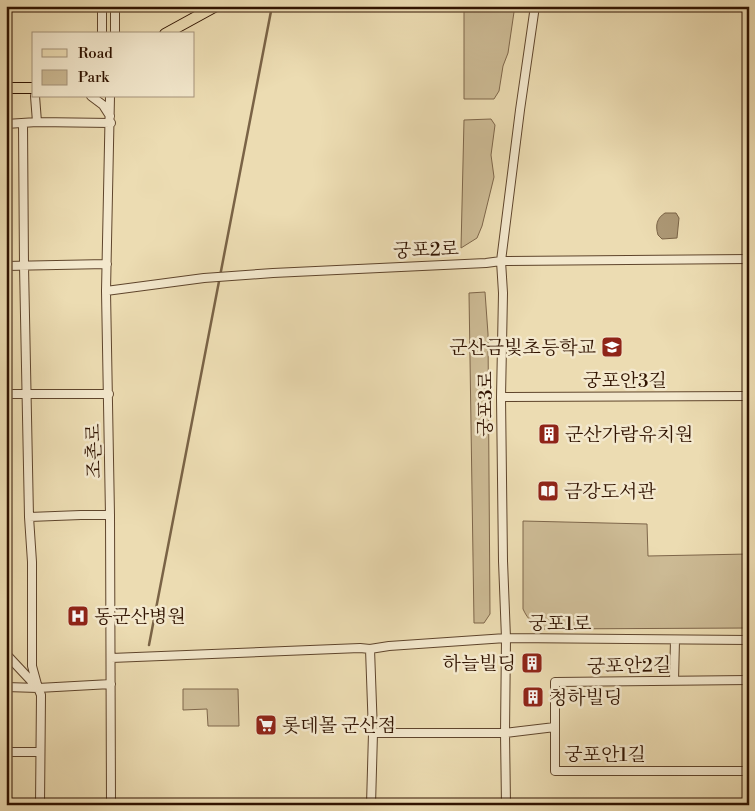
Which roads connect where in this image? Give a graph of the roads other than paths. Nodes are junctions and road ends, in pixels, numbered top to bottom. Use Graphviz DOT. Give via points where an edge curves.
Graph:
graph roads {
  1 [pos="102,6"];
  2 [pos="116,6"];
  3 [pos="216,6"];
  4 [pos="535,6"];
  5 [pos="102,32"];
  6 [pos="116,32"];
  7 [pos="169,32"];
  8 [pos="6,88"];
  9 [pos="32,88"];
  10 [pos="35,98"];
  11 [pos="94,98"];
  12 [pos="110,98"];
  13 [pos="111,119"];
  14 [pos="37,122"];
  15 [pos="6,124"];
  16 [pos="23,124"];
  17 [pos="749,259"];
  18 [pos="501,261"];
  19 [pos="106,264"];
  20 [pos="6,266"];
  21 [pos="24,266"];
  22 [pos="106,290"];
  23 [pos="6,394"];
  24 [pos="109,394"];
  25 [pos="27,395"];
  26 [pos="749,396"];
  27 [pos="501,397"];
  28 [pos="110,516"];
  29 [pos="29,517"];
  30 [pos="506,638"];
  31 [pos="675,640"];
  32 [pos="749,640"];
  33 [pos="370,649"];
  34 [pos="6,654"];
  35 [pos="111,658"];
  36 [pos="749,680"];
  37 [pos="674,681"];
  38 [pos="111,684"];
  39 [pos="6,687"];
  40 [pos="38,688"];
  41 [pos="555,727"];
  42 [pos="373,733"];
  43 [pos="505,733"];
  44 [pos="6,752"];
  45 [pos="40,752"];
  46 [pos="749,771"];
  47 [pos="40,805"];
  48 [pos="111,805"];
  49 [pos="371,805"];
  50 [pos="506,805"];
  1 -- 5 [label="street"];
  2 -- 6 [label="street"];
  3 -- 7 [label="main road"];
  4 -- 18 [label="street, 궁포3로"];
  8 -- 9 [label="main road"];
  10 -- 14 [label="street"];
  11 -- 13 [label="street" via="103,105"];
  12 -- 13 [label="street, 조촌로"];
  13 -- 14 [label="street"];
  13 -- 19 [label="street, 조촌로"];
  14 -- 16 [label="street"];
  15 -- 16 [label="street"];
  16 -- 21 [label="street"];
  17 -- 18 [label="street, 궁포2로"];
  18 -- 22 [label="street, 궁포2로" via="204,278"];
  18 -- 27 [label="street, 궁포3로"];
  19 -- 21 [label="street"];
  19 -- 22 [label="street, 조촌로"];
  20 -- 21 [label="street"];
  21 -- 25 [label="street"];
  22 -- 24 [label="street, 조촌로"];
  23 -- 25 [label="street"];
  24 -- 25 [label="street"];
  24 -- 28 [label="street, 조촌로"];
  25 -- 29 [label="street"];
  26 -- 27 [label="street, 궁포안3길"];
  27 -- 30 [label="street, 궁포3로"];
  28 -- 29 [label="street"];
  28 -- 35 [label="street, 조촌로"];
  29 -- 40 [label="street" via="32,666"];
  30 -- 31 [label="street, 궁포1로"];
  30 -- 33 [label="street, 궁포1로"];
  30 -- 43 [label="street, 궁포3로"];
  31 -- 32 [label="street, 궁포1로"];
  31 -- 37 [label="street"];
  33 -- 35 [label="street, 궁포1로"];
  33 -- 42 [label="street"];
  34 -- 40 [label="street"];
  35 -- 38 [label="street, 조촌로"];
  36 -- 37 [label="street, 궁포안2길"];
  37 -- 41 [label="street, 궁포안2길" via="554,682"];
  38 -- 40 [label="street"];
  38 -- 48 [label="street, 조촌로"];
  39 -- 40 [label="street"];
  40 -- 45 [label="street" via="41,695"];
  41 -- 43 [label="street, 궁포안1길"];
  41 -- 46 [label="street, 궁포안1길" via="555,771"];
  42 -- 43 [label="street, 궁포안1길"];
  42 -- 49 [label="street"];
  43 -- 50 [label="street, 궁포3로"];
  44 -- 45 [label="street"];
  45 -- 47 [label="street"];
}
